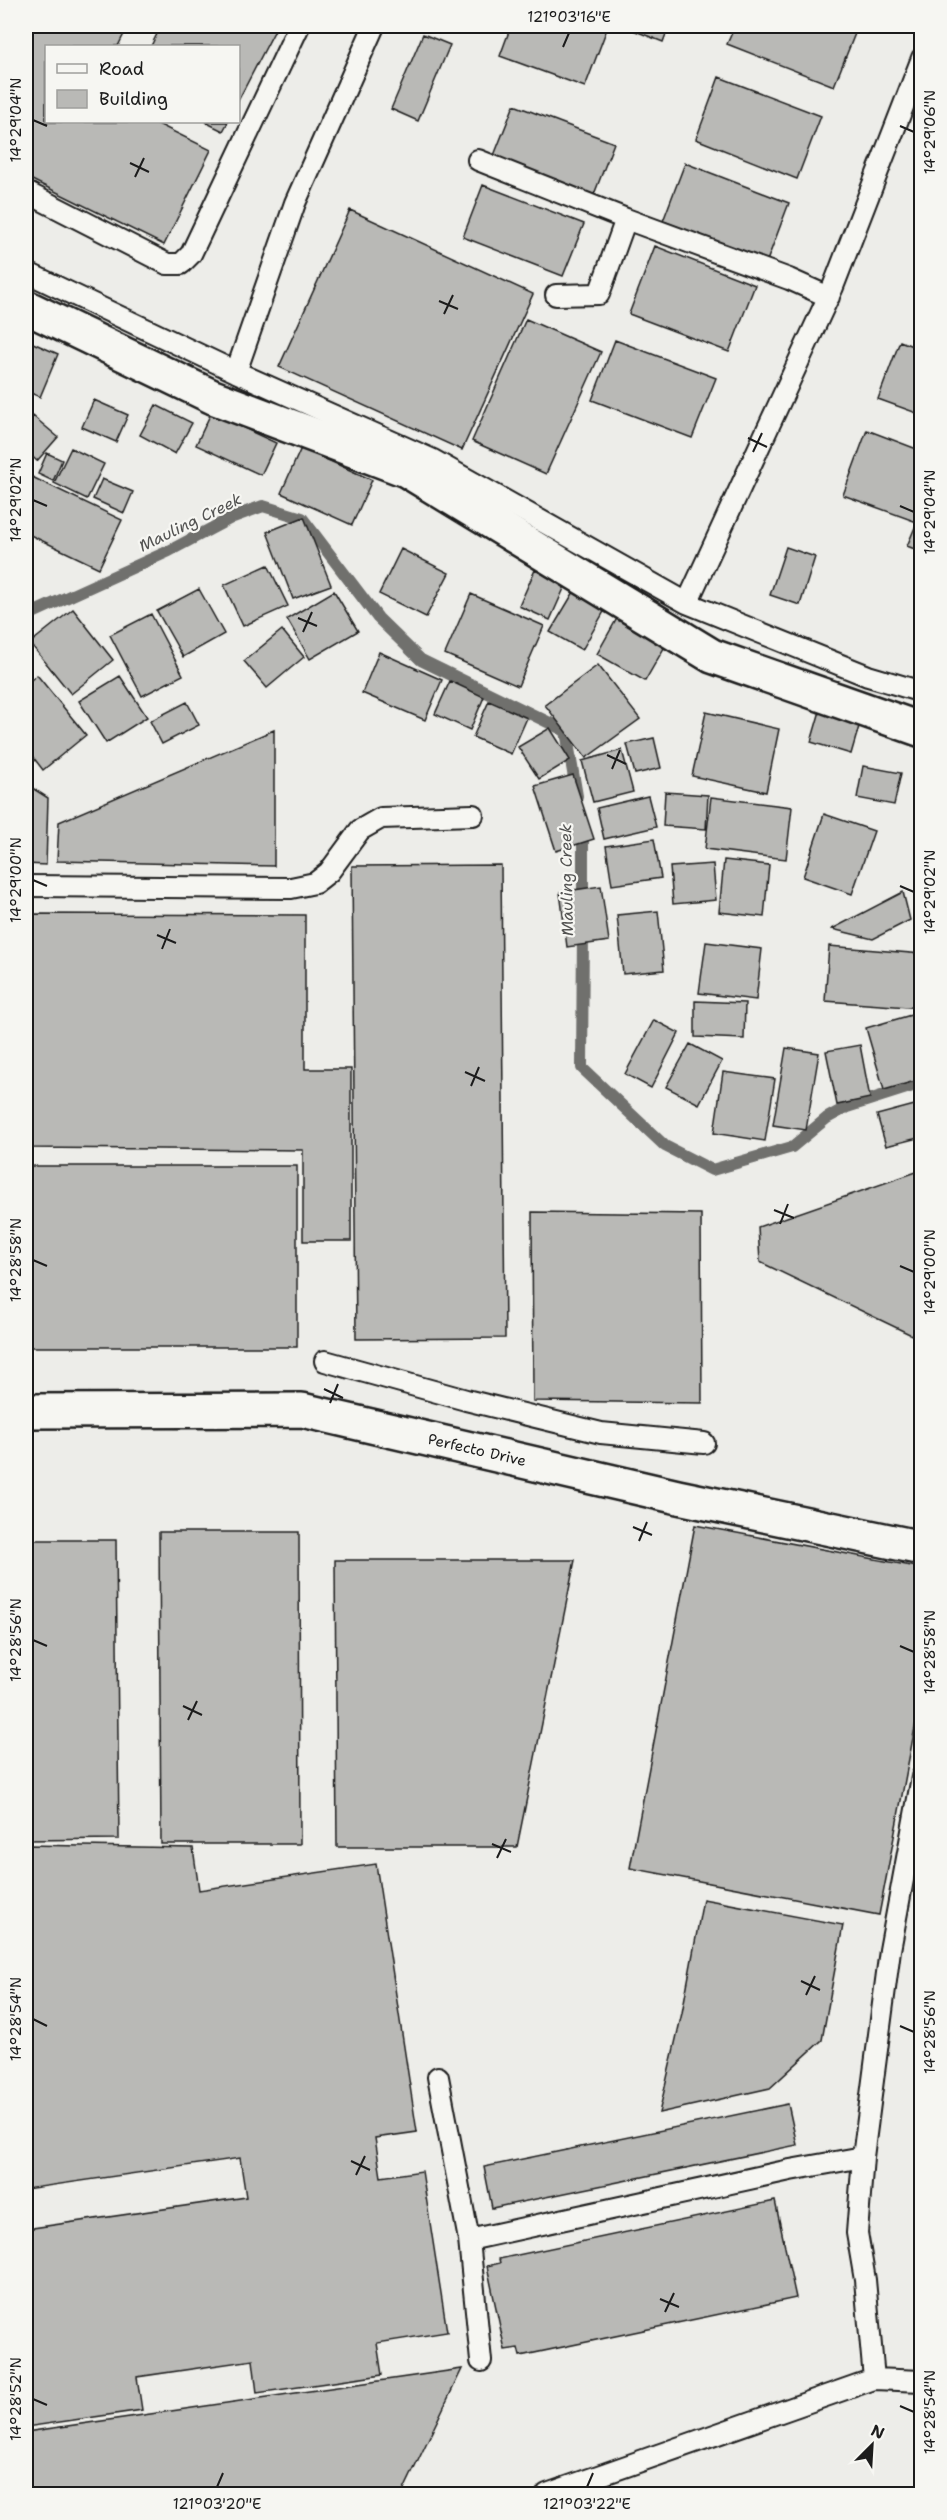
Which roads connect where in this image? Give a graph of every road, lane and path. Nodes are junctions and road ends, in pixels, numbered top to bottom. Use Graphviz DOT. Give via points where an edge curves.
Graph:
graph roads {
  1 [pos="299,26"];
  2 [pos="374,26"];
  3 [pos="921,58"];
  4 [pos="478,160"];
  5 [pos="26,192"];
  6 [pos="626,219"];
  7 [pos="26,272"];
  8 [pos="556,295"];
  9 [pos="829,297"];
  10 [pos="26,307"];
  11 [pos="236,372"];
  12 [pos="687,603"];
  13 [pos="921,692"];
  14 [pos="921,730"];
  15 [pos="473,815"];
  16 [pos="26,886"];
  17 [pos="325,1361"];
  18 [pos="26,1411"];
  19 [pos="704,1443"];
  20 [pos="921,1548"];
  21 [pos="921,1777"];
  22 [pos="438,2077"];
  23 [pos="863,2157"];
  24 [pos="469,2240"];
  25 [pos="481,2361"];
  26 [pos="874,2379"];
  27 [pos="921,2381"];
  28 [pos="547,2494"];
  1 -- 5 [label="lane" via="191,254 181,264 167,264"];
  2 -- 11 [label="lane" via="295,203"];
  3 -- 9 [label="lane"];
  4 -- 6 [label="lane"];
  6 -- 8 [label="lane" via="599,294"];
  6 -- 9 [label="lane"];
  7 -- 11 [label="lane"];
  9 -- 12 [label="lane"];
  10 -- 14 [label="street" via="213,397 406,470 712,656"];
  11 -- 12 [label="lane" via="433,460"];
  12 -- 13 [label="lane" via="868,676"];
  15 -- 16 [label="lane" via="381,818 360,830 329,872 315,883 291,888"];
  17 -- 19 [label="lane" via="601,1433"];
  18 -- 20 [label="street, Perfecto Drive" via="303,1410 678,1497"];
  21 -- 23 [label="lane" via="890,1950"];
  22 -- 24 [label="lane"];
  23 -- 24 [label="lane"];
  23 -- 26 [label="lane" via="857,2234"];
  24 -- 25 [label="lane"];
  26 -- 27 [label="lane"];
  26 -- 28 [label="lane"];
}
